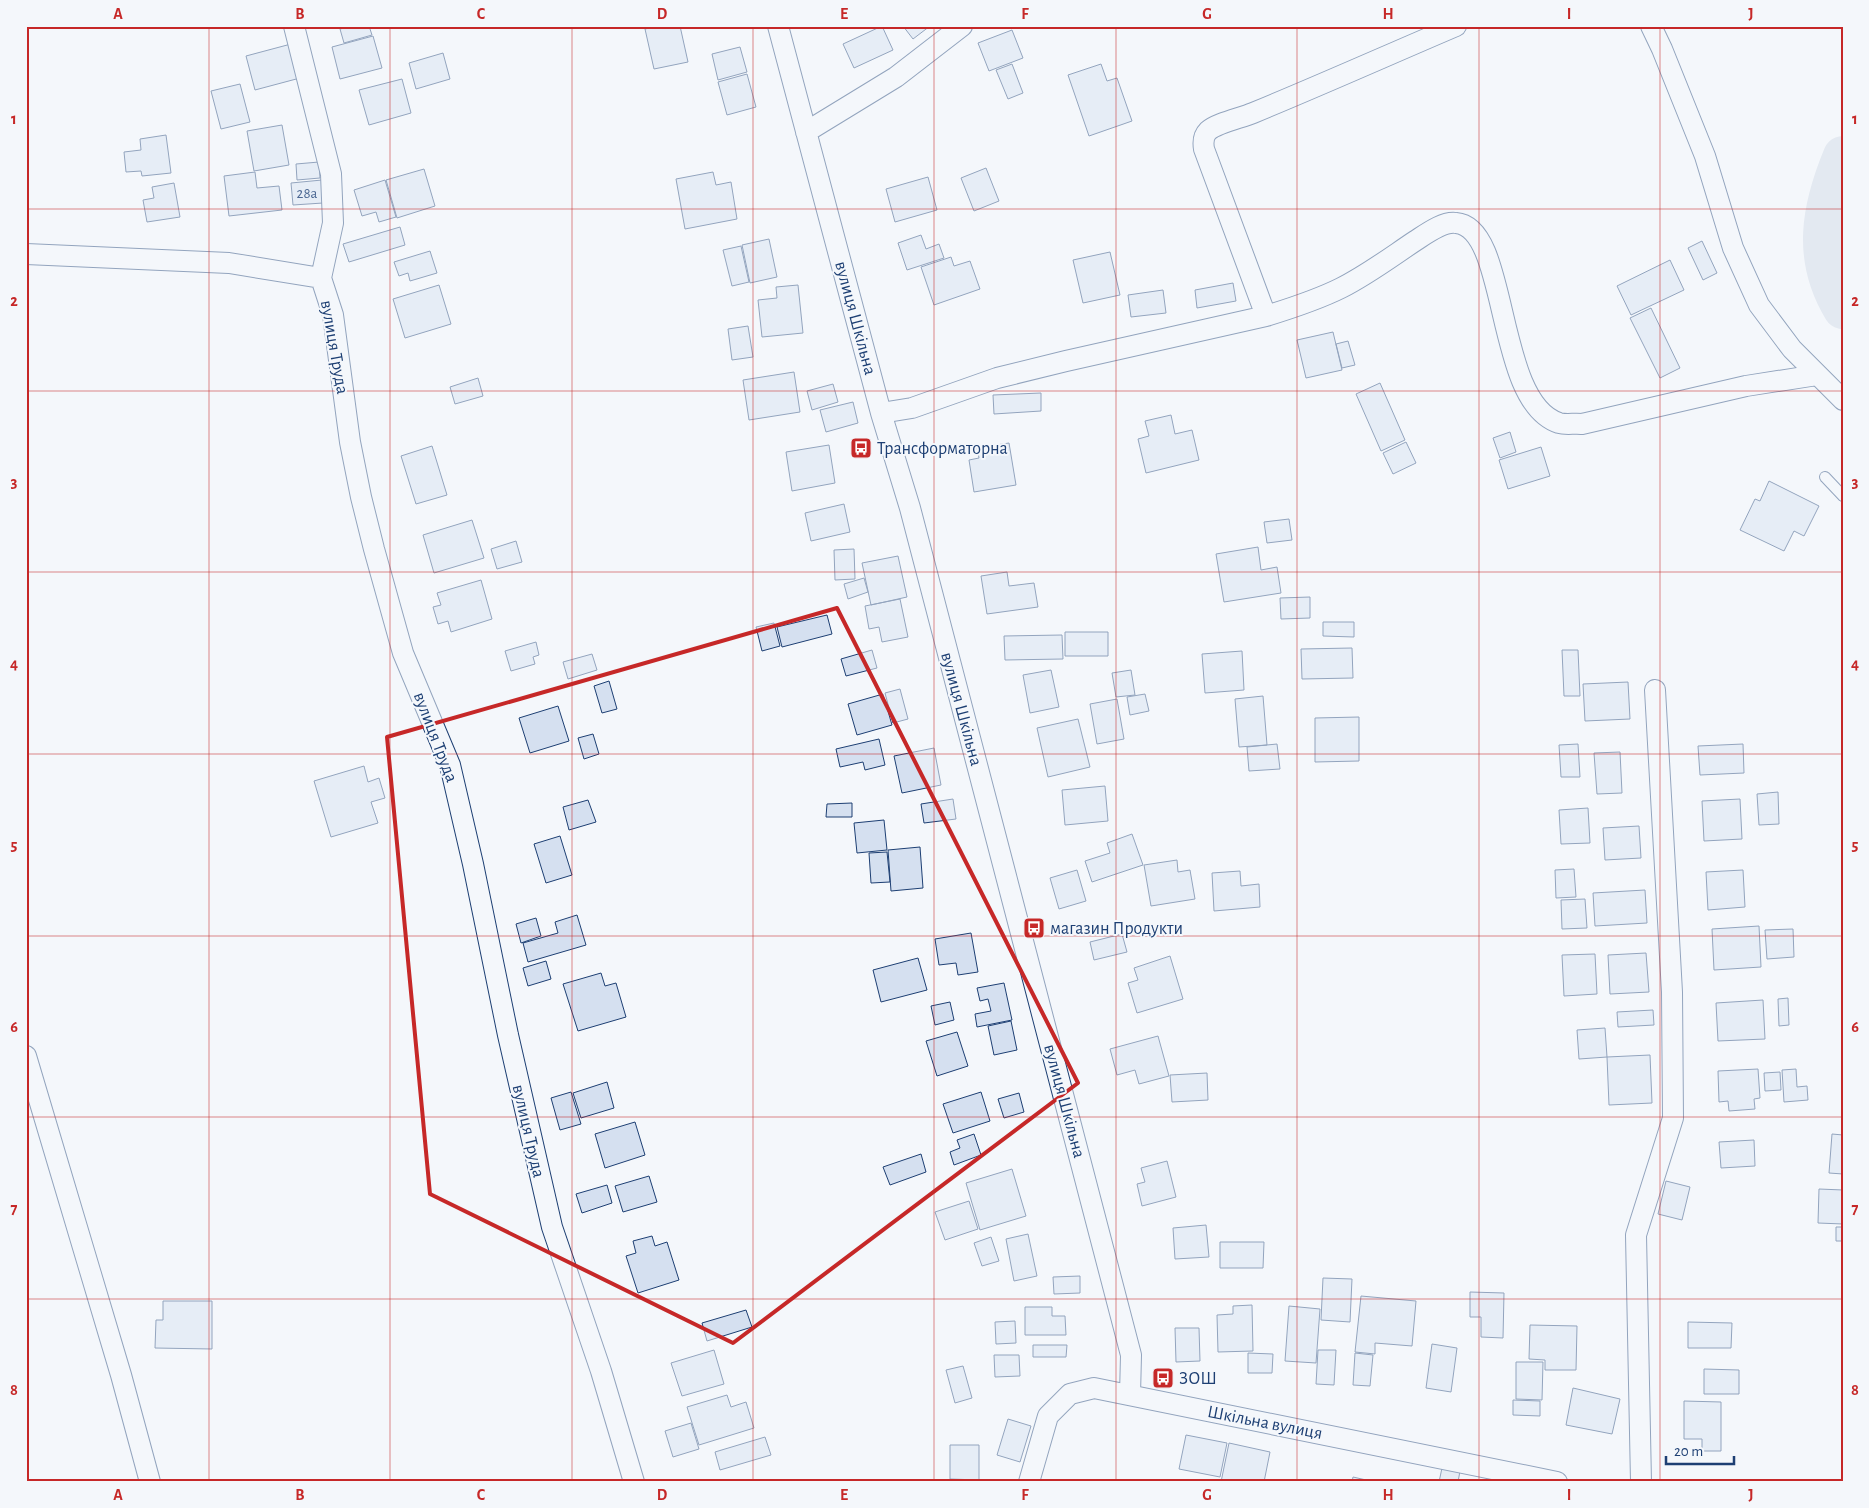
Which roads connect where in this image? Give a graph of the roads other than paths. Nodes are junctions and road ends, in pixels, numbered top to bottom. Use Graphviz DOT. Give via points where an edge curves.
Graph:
graph roads {
  1 [pos="294,26"];
  2 [pos="778,26"];
  3 [pos="962,26"];
  4 [pos="1456,26"];
  5 [pos="1651,26"];
  6 [pos="806,132"];
  7 [pos="26,254"];
  8 [pos="321,278"];
  9 [pos="1266,316"];
  10 [pos="1818,375"];
  11 [pos="1843,400"];
  12 [pos="881,414"];
  13 [pos="1825,477"];
  14 [pos="1843,496"];
  15 [pos="1656,690"];
  16 [pos="26,1056"];
  17 [pos="1130,1395"];
  18 [pos="150,1482"];
  19 [pos="634,1482"];
  20 [pos="1029,1482"];
  21 [pos="1557,1482"];
  22 [pos="1641,1482"];
  1 -- 8 [label="street" via="331,174 334,223"];
  2 -- 6 [label="street, вулиця Шкільна"];
  3 -- 6 [label="street" via="896,77"];
  4 -- 9 [label="street" via="1214,128 1204,136 1204,149"];
  5 -- 10 [label="street" via="1705,156 1733,248 1760,305 1792,349"];
  6 -- 12 [label="street, вулиця Шкільна"];
  7 -- 8 [label="street, вулиця Труда" via="229,263"];
  8 -- 19 [label="street, вулиця Труда" via="333,315 350,442 374,549 402,653 450,765 552,1226"];
  9 -- 10 [label="street" via="1342,287 1420,237 1455,222 1468,226 1479,239 1489,261 1510,345 1529,395 1542,413 1560,423 1582,424 1746,386"];
  9 -- 12 [label="street" via="997,378 912,408"];
  10 -- 11 [label="street"];
  12 -- 17 [label="street, вулиця Шкільна" via="910,508 1131,1355"];
  13 -- 14 [label="lane"];
  15 -- 22 [label="street" via="1672,992 1673,1118 1636,1235"];
  16 -- 18 [label="street"];
  17 -- 20 [label="street, Шкільна вулиця" via="1094,1388 1070,1394 1048,1416"];
  17 -- 21 [label="street, Шкільна вулиця"];
}
